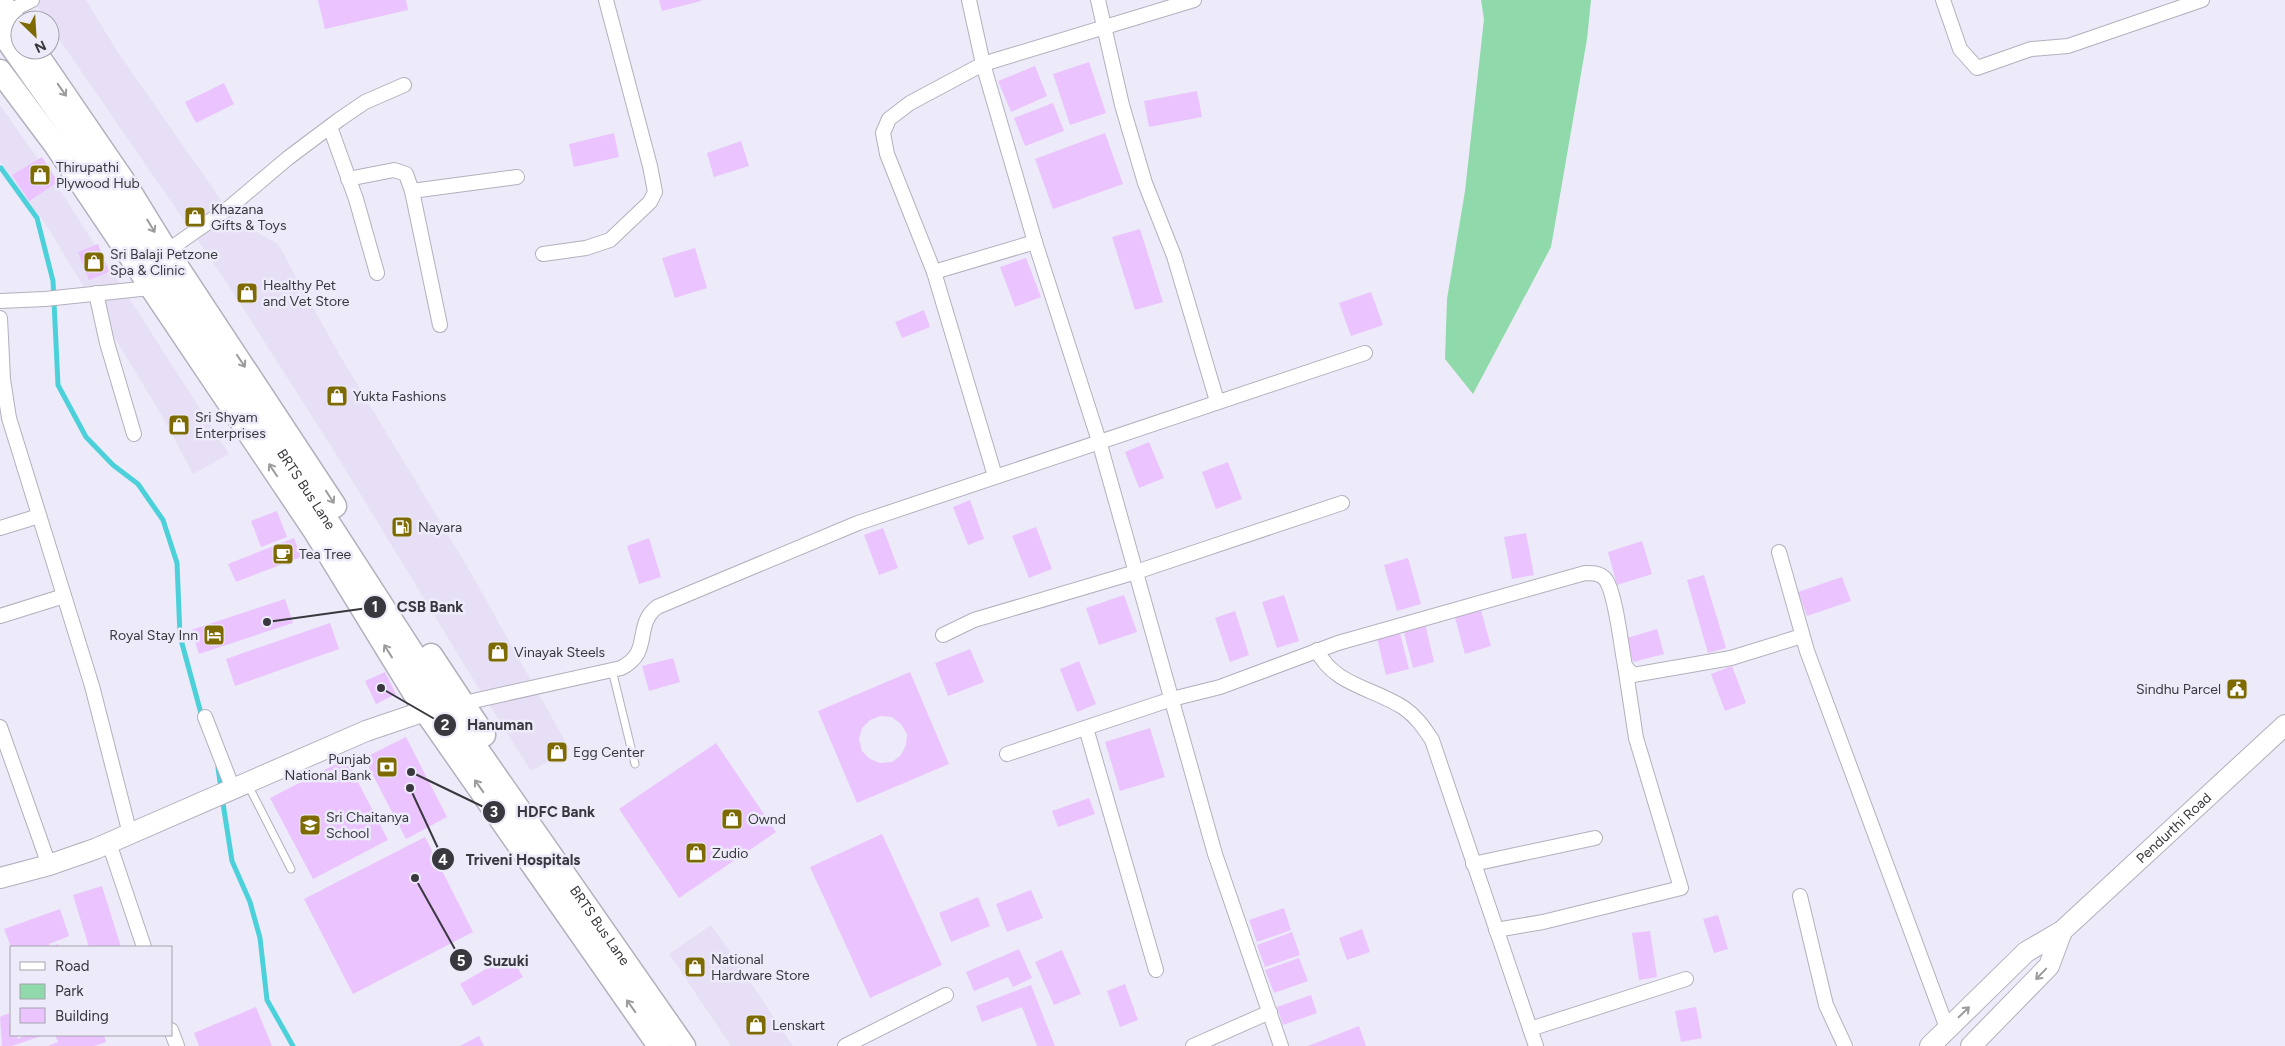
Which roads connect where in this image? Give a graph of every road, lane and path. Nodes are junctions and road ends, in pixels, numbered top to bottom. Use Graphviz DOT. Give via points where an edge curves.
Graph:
graph roads {
  1 [pos="32,0"];
  2 [pos="606,0"];
  3 [pos="969,0"];
  4 [pos="1098,0"];
  5 [pos="1194,0"];
  6 [pos="1943,0"];
  7 [pos="2202,0"];
  8 [pos="7,18"];
  9 [pos="1103,26"];
  10 [pos="41,60"];
  11 [pos="983,64"];
  12 [pos="0,71"];
  13 [pos="404,85"];
  14 [pos="330,127"];
  15 [pos="516,178"];
  16 [pos="348,179"];
  17 [pos="412,192"];
  18 [pos="1035,242"];
  19 [pos="167,251"];
  20 [pos="543,254"];
  21 [pos="934,272"];
  22 [pos="377,273"];
  23 [pos="150,288"];
  24 [pos="96,292"];
  25 [pos="0,301"];
  26 [pos="0,318"];
  27 [pos="440,325"];
  28 [pos="1365,353"];
  29 [pos="1217,401"];
  30 [pos="134,434"];
  31 [pos="1099,441"];
  32 [pos="995,476"];
  33 [pos="1342,503"];
  34 [pos="39,516"];
  35 [pos="0,528"];
  36 [pos="1779,552"];
  37 [pos="1136,572"];
  38 [pos="64,596"];
  39 [pos="0,616"];
  40 [pos="943,635"];
  41 [pos="1802,636"];
  42 [pos="1317,650"];
  43 [pos="1625,666"];
  44 [pos="612,670"];
  45 [pos="1172,699"];
  46 [pos="445,707"];
  47 [pos="205,717"];
  48 [pos="2285,725"];
  49 [pos="0,727"];
  50 [pos="1086,728"];
  51 [pos="1008,754"];
  52 [pos="635,764"];
  53 [pos="231,790"];
  54 [pos="130,834"];
  55 [pos="1595,838"];
  56 [pos="109,843"];
  57 [pos="1473,864"];
  58 [pos="49,865"];
  59 [pos="291,868"];
  60 [pos="0,878"];
  61 [pos="1800,896"];
  62 [pos="1496,930"];
  63 [pos="2062,931"];
  64 [pos="144,946"];
  65 [pos="1156,970"];
  66 [pos="1686,979"];
  67 [pos="946,995"];
  68 [pos="1270,1012"];
  69 [pos="1947,1028"];
  70 [pos="1530,1029"];
  71 [pos="172,1033"];
  72 [pos="177,1046"];
  73 [pos="659,1046"];
  74 [pos="684,1046"];
  75 [pos="697,1046"];
  76 [pos="845,1046"];
  77 [pos="1193,1046"];
  78 [pos="1281,1046"];
  79 [pos="1536,1046"];
  80 [pos="1845,1046"];
  81 [pos="1930,1046"];
  82 [pos="1971,1046"];
  1 -- 8 [label="street"];
  2 -- 20 [label="street" via="655,192 650,202 610,240 586,248"];
  3 -- 11 [label="street"];
  4 -- 9 [label="street"];
  5 -- 9 [label="street"];
  6 -- 7 [label="street" via="1960,49 1976,68 2030,49 2068,46"];
  8 -- 46 [label="main road, BRTS Bus Lane" via="82,146 179,299 310,494"];
  9 -- 11 [label="street"];
  9 -- 29 [label="street" via="1145,183 1174,256"];
  10 -- 19 [label="main road, one-way" via="107,154"];
  11 -- 18 [label="street"];
  11 -- 21 [label="street" via="910,103 884,126 887,154"];
  12 -- 23 [label="main road" via="56,146"];
  13 -- 14 [label="street" via="365,102"];
  14 -- 16 [label="street"];
  14 -- 19 [label="street" via="230,207"];
  15 -- 17 [label="street"];
  16 -- 17 [label="street" via="402,171 409,179"];
  16 -- 22 [label="street"];
  17 -- 27 [label="street"];
  18 -- 21 [label="street"];
  18 -- 31 [label="street"];
  19 -- 46 [label="main road, one-way"];
  21 -- 32 [label="street"];
  23 -- 24 [label="street"];
  46 -- 23 [label="main road, one-way" via="314,530"];
  24 -- 25 [label="street"];
  24 -- 30 [label="street" via="106,343"];
  26 -- 34 [label="street" via="9,418"];
  28 -- 29 [label="street"];
  29 -- 31 [label="street"];
  31 -- 32 [label="street"];
  31 -- 37 [label="street"];
  32 -- 44 [label="street" via="858,523 658,607 646,618 642,644 635,659"];
  33 -- 37 [label="street"];
  34 -- 35 [label="street"];
  34 -- 38 [label="street"];
  36 -- 41 [label="street"];
  37 -- 40 [label="street" via="974,620"];
  37 -- 45 [label="street"];
  38 -- 39 [label="street"];
  38 -- 54 [label="street" via="107,740"];
  41 -- 43 [label="street" via="1731,658 1637,675 1630,673"];
  41 -- 69 [label="street"];
  42 -- 43 [label="street" via="1432,615 1594,572 1606,579 1609,587"];
  42 -- 45 [label="street" via="1220,687"];
  42 -- 57 [label="street" via="1322,661 1334,673 1403,708 1419,720 1432,740"];
  43 -- 62 [label="street" via="1636,738 1681,888"];
  44 -- 46 [label="street"];
  44 -- 52 [label="lane"];
  45 -- 50 [label="street"];
  45 -- 68 [label="street" via="1215,854"];
  46 -- 53 [label="main road" via="366,731"];
  73 -- 46 [label="main road, one-way"];
  46 -- 74 [label="main road, BRTS Bus Lane"];
  46 -- 75 [label="main road"];
  47 -- 53 [label="street"];
  48 -- 63 [label="main road, Pendurthi Road"];
  49 -- 58 [label="street"];
  50 -- 51 [label="street"];
  50 -- 65 [label="street"];
  53 -- 54 [label="main road"];
  53 -- 59 [label="lane"];
  54 -- 56 [label="main road"];
  55 -- 57 [label="street"];
  56 -- 58 [label="main road"];
  56 -- 64 [label="street"];
  57 -- 62 [label="street"];
  58 -- 60 [label="main road"];
  61 -- 80 [label="street" via="1826,1005"];
  62 -- 70 [label="street"];
  69 -- 63 [label="main road, Pendurthi Road, one-way" via="2026,952"];
  63 -- 82 [label="main road, Pendurthi Road, one-way" via="2049,966"];
  66 -- 70 [label="street"];
  67 -- 76 [label="street"];
  68 -- 77 [label="street"];
  68 -- 78 [label="street"];
  69 -- 81 [label="main road, Pendurthi Road"];
  70 -- 79 [label="street"];
  71 -- 72 [label="street"];
}
